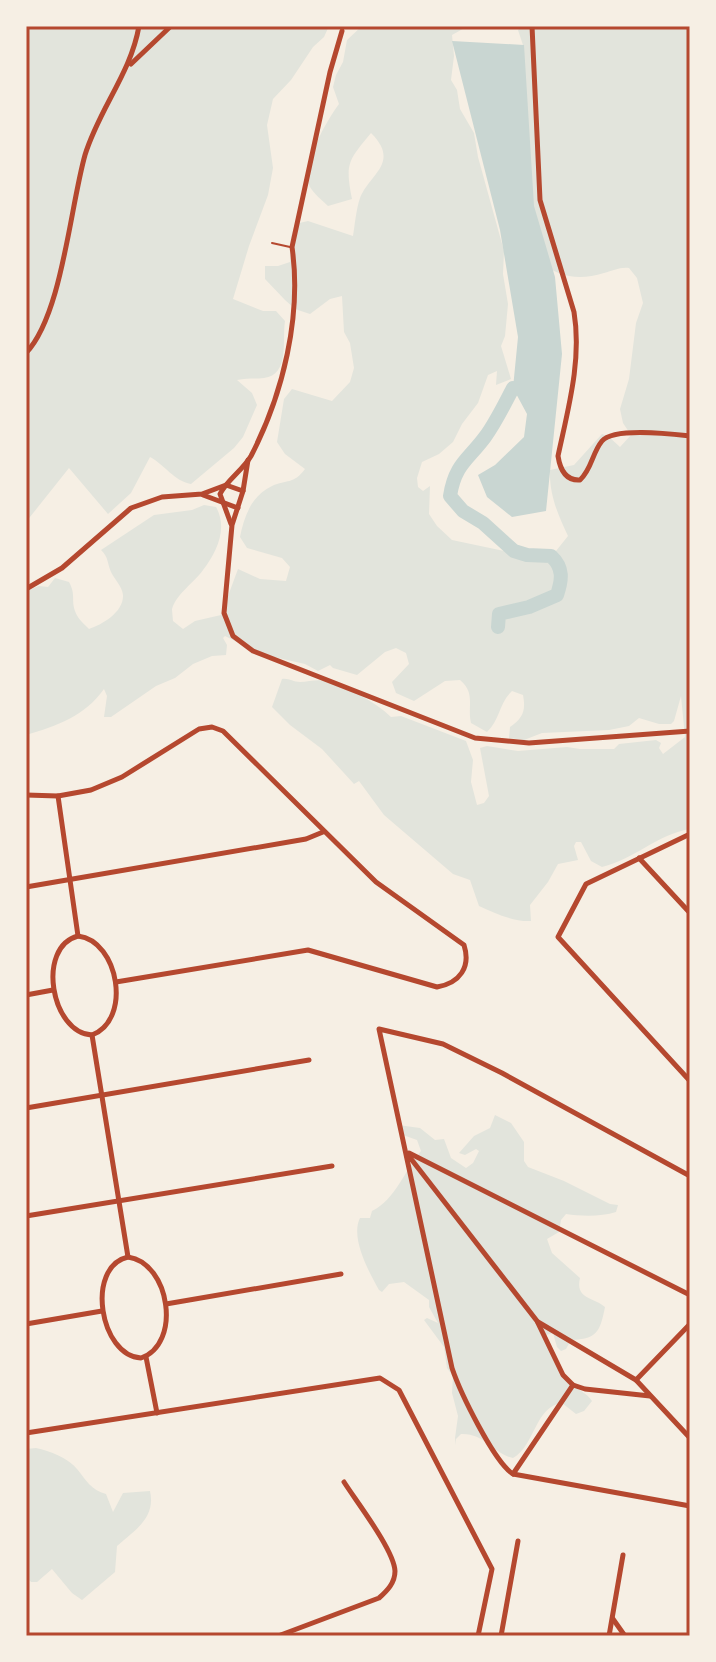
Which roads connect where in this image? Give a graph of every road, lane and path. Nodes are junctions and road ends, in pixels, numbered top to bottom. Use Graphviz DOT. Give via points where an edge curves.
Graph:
graph roads {
  1 [pos="139,26"];
  2 [pos="171,26"];
  3 [pos="532,26"];
  4 [pos="342,31"];
  5 [pos="129,65"];
  6 [pos="272,243"];
  7 [pos="292,247"];
  8 [pos="26,353"];
  9 [pos="690,436"];
  10 [pos="248,460"];
  11 [pos="226,485"];
  12 [pos="243,491"];
  13 [pos="202,494"];
  14 [pos="223,504"];
  15 [pos="238,508"];
  16 [pos="232,525"];
  17 [pos="26,589"];
  18 [pos="690,731"];
  19 [pos="26,795"];
  20 [pos="58,796"];
  21 [pos="324,832"];
  22 [pos="690,834"];
  23 [pos="639,858"];
  24 [pos="70,881"];
  25 [pos="26,887"];
  26 [pos="690,913"];
  27 [pos="78,936"];
  28 [pos="116,982"];
  29 [pos="53,990"];
  30 [pos="26,995"];
  31 [pos="92,1035"];
  32 [pos="309,1060"];
  33 [pos="690,1081"];
  34 [pos="102,1095"];
  35 [pos="26,1108"];
  36 [pos="405,1151"];
  37 [pos="332,1166"];
  38 [pos="690,1176"];
  39 [pos="118,1203"];
  40 [pos="26,1216"];
  41 [pos="128,1257"];
  42 [pos="341,1274"];
  43 [pos="690,1295"];
  44 [pos="166,1304"];
  45 [pos="102,1311"];
  46 [pos="537,1321"];
  47 [pos="26,1324"];
  48 [pos="690,1324"];
  49 [pos="146,1357"];
  50 [pos="636,1380"];
  51 [pos="573,1385"];
  52 [pos="650,1396"];
  53 [pos="157,1413"];
  54 [pos="26,1433"];
  55 [pos="690,1438"];
  56 [pos="513,1474"];
  57 [pos="344,1482"];
  58 [pos="690,1506"];
  59 [pos="518,1541"];
  60 [pos="623,1555"];
  61 [pos="612,1618"];
  62 [pos="278,1636"];
  63 [pos="478,1636"];
  64 [pos="501,1636"];
  65 [pos="609,1636"];
  66 [pos="625,1636"];
  1 -- 5 [label="street"];
  2 -- 5 [label="street"];
  3 -- 9 [label="street" via="540,200 577,329 560,468 580,480 611,435"];
  4 -- 7 [label="street"];
  5 -- 8 [label="street" via="93,132 52,305"];
  6 -- 7 [label="lane"];
  7 -- 10 [label="street" via="294,317 276,391"];
  10 -- 11 [label="street"];
  10 -- 12 [label="street"];
  11 -- 12 [label="street"];
  11 -- 13 [label="street"];
  11 -- 14 [label="street" via="220,494"];
  12 -- 15 [label="street"];
  13 -- 14 [label="street"];
  13 -- 17 [label="street" via="162,497 131,508 62,568"];
  14 -- 15 [label="street"];
  14 -- 16 [label="street"];
  15 -- 16 [label="street"];
  16 -- 18 [label="street" via="224,613 233,636 253,651 475,738 529,743"];
  19 -- 20 [label="street"];
  20 -- 21 [label="street" via="112,782 199,729 212,727 223,731"];
  20 -- 24 [label="street"];
  21 -- 24 [label="street"];
  21 -- 28 [label="street" via="376,882 464,945 466,963 460,977 437,987 308,950"];
  22 -- 23 [label="street"];
  23 -- 26 [label="street"];
  23 -- 33 [label="street" via="586,884 558,937"];
  24 -- 25 [label="street"];
  24 -- 27 [label="street"];
  27 -- 28 [label="street" via="104,953"];
  27 -- 29 [label="street" via="58,953"];
  28 -- 31 [label="street" via="112,1012 103,1029"];
  29 -- 30 [label="street"];
  29 -- 31 [label="street" via="65,1018 81,1034"];
  31 -- 34 [label="street"];
  32 -- 34 [label="street"];
  34 -- 35 [label="street"];
  34 -- 39 [label="street"];
  36 -- 38 [label="street" via="379,1029 443,1044"];
  36 -- 43 [label="street"];
  36 -- 46 [label="street"];
  36 -- 56 [label="street" via="462,1398"];
  37 -- 39 [label="street"];
  39 -- 40 [label="street"];
  39 -- 41 [label="street"];
  41 -- 44 [label="street" via="140,1260 154,1275"];
  41 -- 45 [label="street" via="117,1261 108,1274"];
  42 -- 44 [label="street"];
  44 -- 49 [label="street" via="162,1334"];
  45 -- 47 [label="street"];
  45 -- 49 [label="street" via="119,1346 131,1356"];
  46 -- 50 [label="street"];
  46 -- 51 [label="street"];
  48 -- 50 [label="street"];
  49 -- 53 [label="street"];
  50 -- 52 [label="street"];
  51 -- 52 [label="street"];
  51 -- 56 [label="street"];
  52 -- 55 [label="street"];
  53 -- 54 [label="street"];
  53 -- 63 [label="street" via="380,1378 399,1390 492,1569"];
  56 -- 58 [label="street"];
  57 -- 62 [label="street" via="385,1545 395,1571 390,1589 379,1598"];
  59 -- 64 [label="street"];
  60 -- 61 [label="street"];
  61 -- 65 [label="street"];
  61 -- 66 [label="street"];
}
